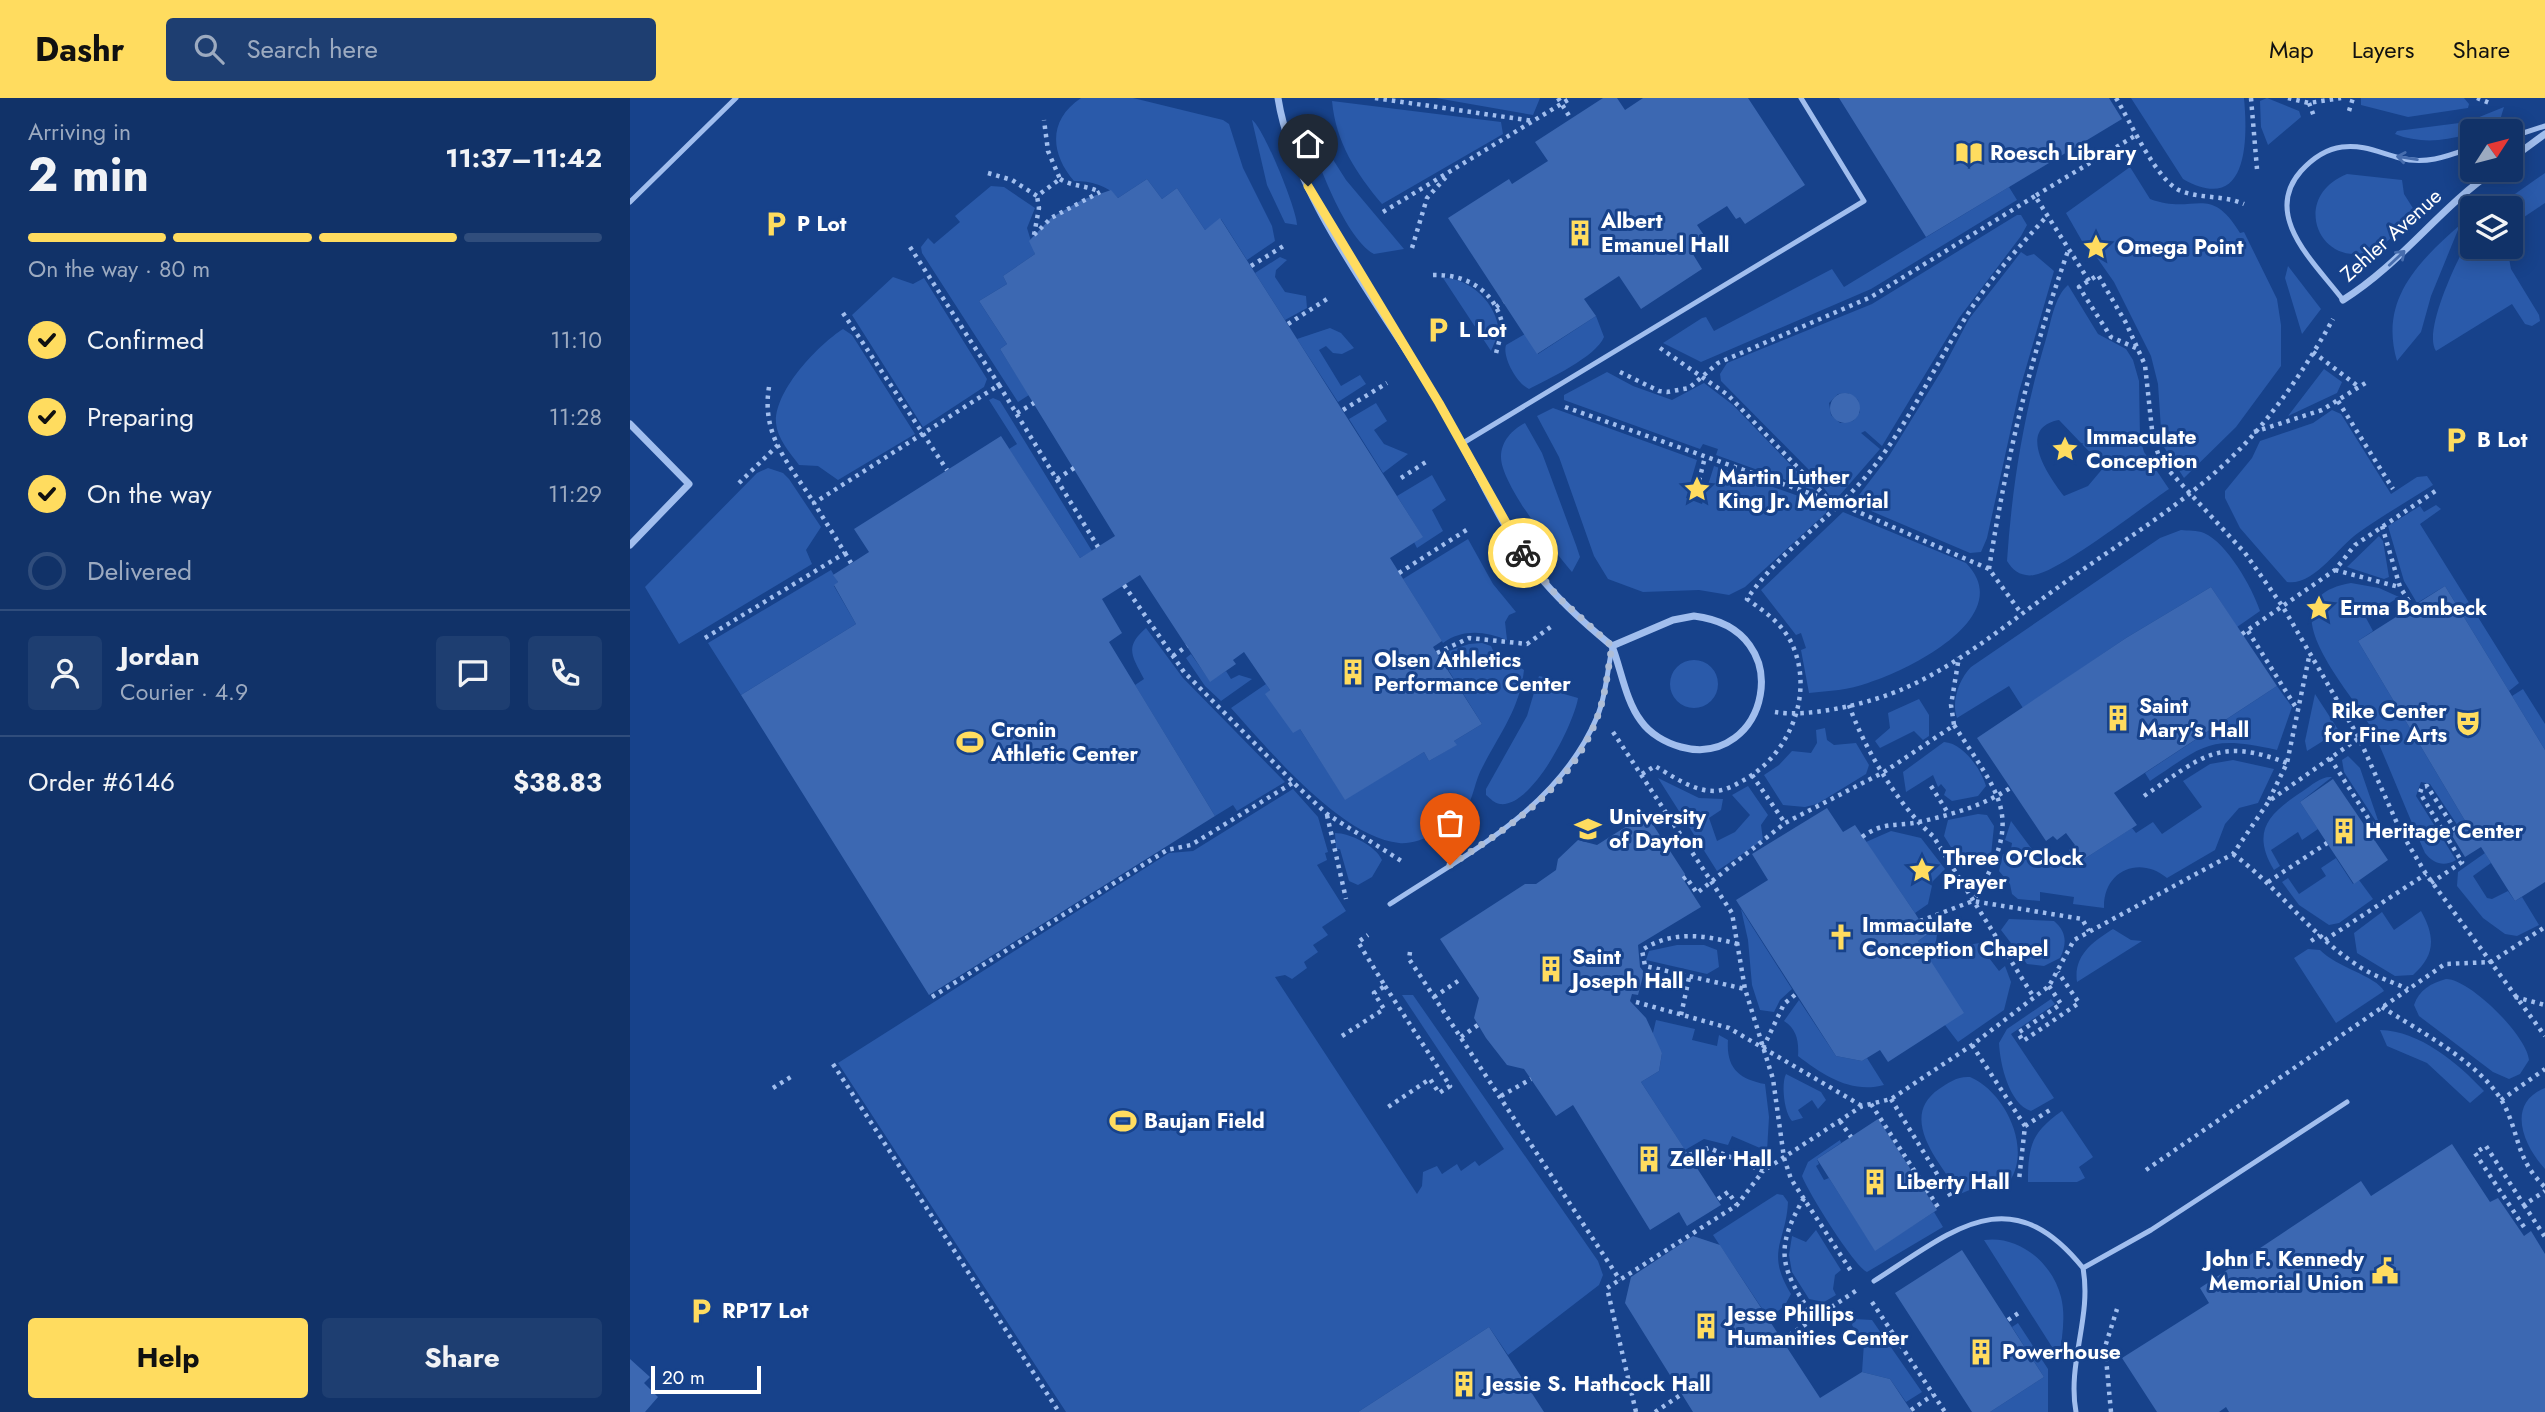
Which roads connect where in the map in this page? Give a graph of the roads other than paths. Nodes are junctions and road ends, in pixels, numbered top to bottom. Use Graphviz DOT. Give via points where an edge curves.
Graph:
graph roads {
  1 [pos="736,98"];
  2 [pos="1278,98"];
  3 [pos="1801,98"];
  4 [pos="2545,126"];
  5 [pos="2524,133"];
  6 [pos="2545,134"];
  7 [pos="2524,149"];
  8 [pos="2460,152"];
  9 [pos="2480,182"];
  10 [pos="630,202"];
  11 [pos="2343,300"];
  12 [pos="630,424"];
  13 [pos="1463,443"];
  14 [pos="630,545"];
  15 [pos="1612,646"];
  16 [pos="1390,905"];
  17 [pos="2347,1102"];
  18 [pos="2083,1268"];
  19 [pos="1874,1282"];
  20 [pos="2076,1412"];
  1 -- 10 [label="lane"];
  2 -- 13 [label="street" via="1295,153 1325,218"];
  3 -- 13 [label="lane" via="1864,201"];
  4 -- 5 [label="lane"];
  6 -- 7 [label="street"];
  8 -- 11 [label="lane, one-way" via="2423,160 2341,147 2314,159 2298,175 2288,193 2287,220"];
  11 -- 9 [label="street, Zehler Avenue, one-way" via="2368,284"];
  12 -- 14 [label="street" via="688,484"];
  13 -- 15 [label="street" via="1508,530 1537,573"];
  15 -- 15 [label="street" via="1673,620 1714,619 1734,628 1758,661 1762,682 1758,708 1746,726 1719,745 1697,750 1669,743 1640,721"];
  15 -- 16 [label="lane" via="1598,715 1555,785 1505,830"];
  17 -- 18 [label="lane" via="2151,1230"];
  18 -- 19 [label="lane" via="2042,1227 1993,1217 1952,1232"];
  18 -- 20 [label="lane" via="2085,1310 2073,1372"];
}
